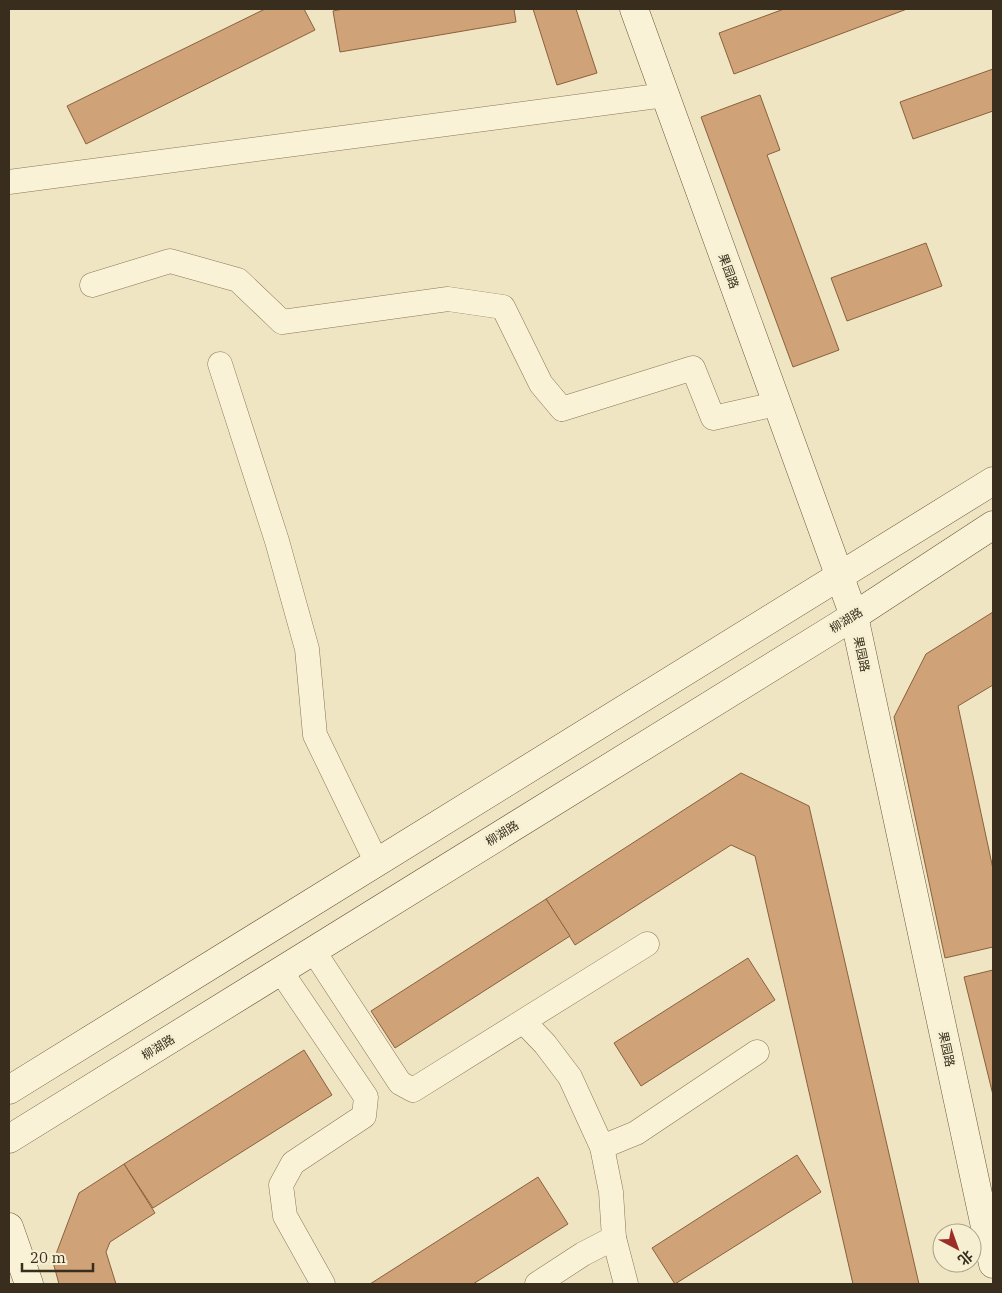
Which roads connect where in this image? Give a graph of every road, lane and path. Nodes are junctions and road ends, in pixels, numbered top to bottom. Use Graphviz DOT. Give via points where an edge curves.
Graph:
graph roads {
  1 [pos="634,9"];
  2 [pos="665,95"];
  3 [pos="9,182"];
  4 [pos="92,285"];
  5 [pos="220,364"];
  6 [pos="776,404"];
  7 [pos="993,481"];
  8 [pos="993,525"];
  9 [pos="839,577"];
  10 [pos="854,616"];
  11 [pos="376,863"];
  12 [pos="647,944"];
  13 [pos="312,950"];
  14 [pos="280,970"];
  15 [pos="524,1022"];
  16 [pos="757,1052"];
  17 [pos="9,1090"];
  18 [pos="9,1139"];
  19 [pos="602,1147"];
  20 [pos="9,1227"];
  21 [pos="614,1238"];
  22 [pos="993,1264"];
  23 [pos="29,1284"];
  24 [pos="323,1284"];
  25 [pos="537,1284"];
  26 [pos="626,1284"];
  1 -- 2 [label="main road, 果园路"];
  2 -- 3 [label="street"];
  2 -- 6 [label="main road, 果园路"];
  4 -- 6 [label="street" via="170,261 238,280 282,322 448,299 503,307 541,384 562,409 692,368 714,418"];
  5 -- 11 [label="street" via="277,541 307,649 315,736"];
  6 -- 9 [label="main road, 果园路"];
  7 -- 9 [label="main road"];
  8 -- 10 [label="main road, 柳湖路"];
  9 -- 10 [label="main road, 果园路"];
  9 -- 11 [label="main road"];
  10 -- 13 [label="main road, 柳湖路"];
  10 -- 22 [label="main road, 果园路"];
  11 -- 17 [label="main road"];
  12 -- 15 [label="street"];
  13 -- 14 [label="main road, 柳湖路"];
  13 -- 15 [label="street" via="400,1083 413,1090"];
  14 -- 18 [label="main road, 柳湖路"];
  14 -- 24 [label="street" via="366,1097 364,1116 293,1163 281,1185 285,1216"];
  15 -- 19 [label="street" via="570,1077"];
  16 -- 19 [label="street" via="636,1133"];
  19 -- 21 [label="street" via="611,1192"];
  20 -- 23 [label="main road"];
  21 -- 25 [label="street"];
  21 -- 26 [label="street"];
}
